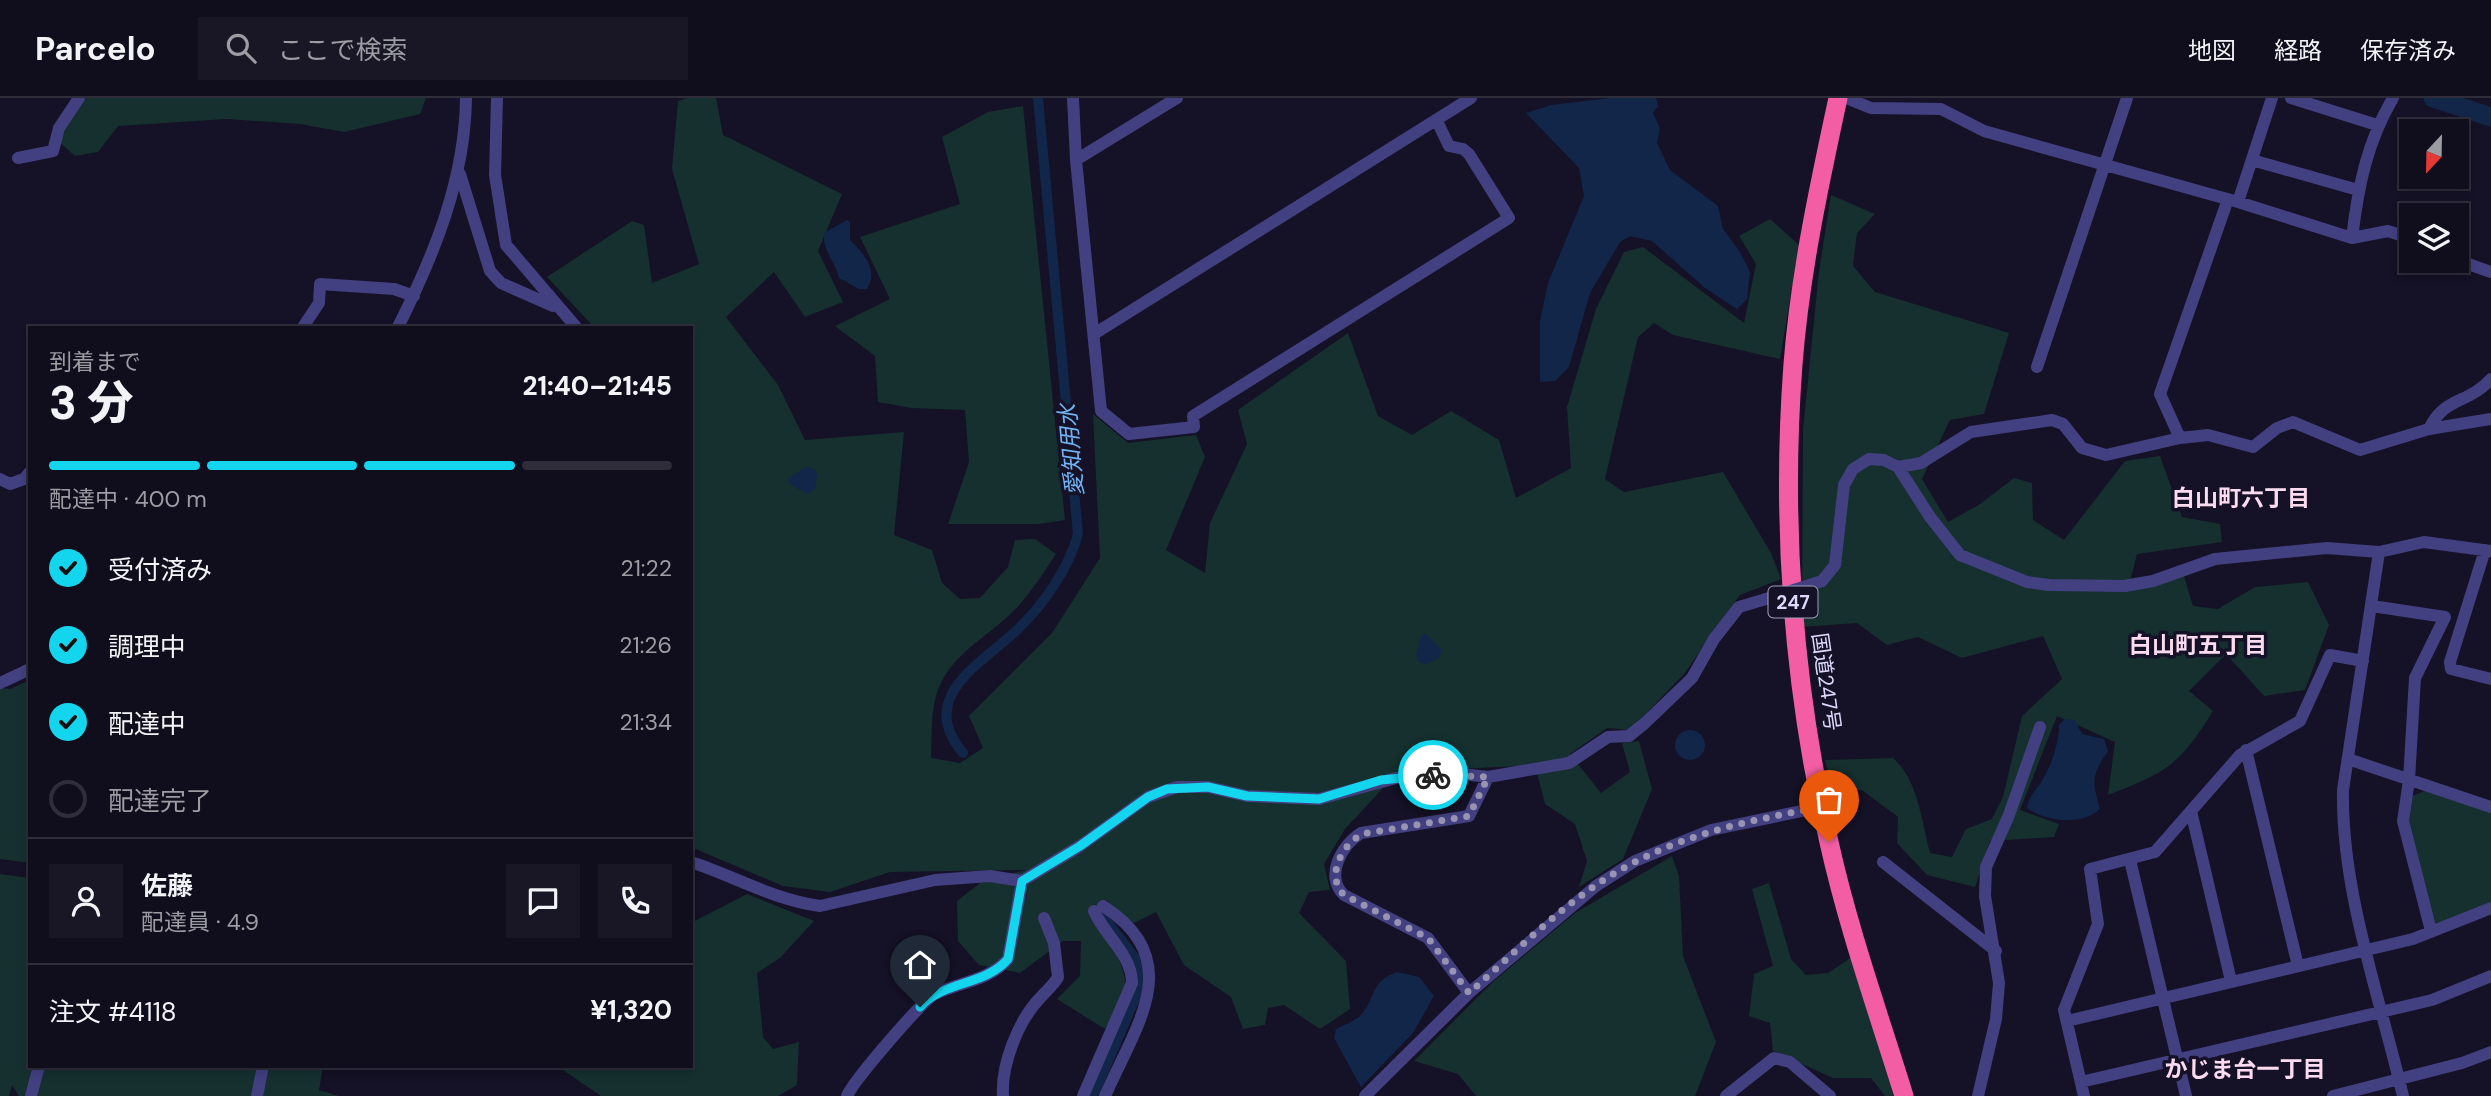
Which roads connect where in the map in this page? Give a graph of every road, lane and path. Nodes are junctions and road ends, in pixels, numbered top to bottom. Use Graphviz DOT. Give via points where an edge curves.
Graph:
graph roads {
  1 [pos="79,98"];
  2 [pos="466,98"];
  3 [pos="497,98"];
  4 [pos="1073,98"];
  5 [pos="1177,98"];
  6 [pos="1471,98"];
  7 [pos="1838,98"];
  8 [pos="1846,98"];
  9 [pos="2127,98"];
  10 [pos="2272,98"];
  11 [pos="2291,98"];
  12 [pos="2393,98"];
  13 [pos="1437,121"];
  14 [pos="2376,125"];
  15 [pos="18,158"];
  16 [pos="1076,160"];
  17 [pos="2252,160"];
  18 [pos="2104,164"];
  19 [pos="459,165"];
  20 [pos="2358,190"];
  21 [pos="2233,201"];
  22 [pos="2399,235"];
  23 [pos="2352,238"];
  24 [pos="2469,264"];
  25 [pos="2491,272"];
  26 [pos="414,296"];
  27 [pos="560,309"];
  28 [pos="304,326"];
  29 [pos="399,326"];
  30 [pos="575,326"];
  31 [pos="1094,334"];
  32 [pos="2037,367"];
  33 [pos="2491,379"];
  34 [pos="2491,419"];
  35 [pos="2429,429"];
  36 [pos="2180,438"];
  37 [pos="1898,467"];
  38 [pos="28,474"];
  39 [pos="0,479"];
  40 [pos="2488,551"];
  41 [pos="2379,552"];
  42 [pos="2372,606"];
  43 [pos="2363,661"];
  44 [pos="28,670"];
  45 [pos="2491,679"];
  46 [pos="0,684"];
  47 [pos="2040,727"];
  48 [pos="2246,750"];
  49 [pos="2348,759"];
  50 [pos="1488,777"];
  51 [pos="2409,780"];
  52 [pos="1821,807"];
  53 [pos="2491,807"];
  54 [pos="2191,811"];
  55 [pos="2130,860"];
  56 [pos="1883,862"];
  57 [pos="693,863"];
  58 [pos="1022,881"];
  59 [pos="2491,908"];
  60 [pos="1044,918"];
  61 [pos="2431,931"];
  62 [pos="2367,949"];
  63 [pos="1996,951"];
  64 [pos="2298,966"];
  65 [pos="2491,976"];
  66 [pos="2231,981"];
  67 [pos="1469,993"];
  68 [pos="2163,998"];
  69 [pos="2383,1011"];
  70 [pos="2067,1021"];
  71 [pos="2491,1052"];
  72 [pos="2177,1060"];
  73 [pos="38,1068"];
  74 [pos="263,1068"];
  75 [pos="2399,1080"];
  76 [pos="2081,1082"];
  77 [pos="31,1096"];
  78 [pos="257,1096"];
  79 [pos="847,1096"];
  80 [pos="1003,1096"];
  81 [pos="1083,1096"];
  82 [pos="1105,1096"];
  83 [pos="1365,1096"];
  84 [pos="1726,1096"];
  85 [pos="1830,1096"];
  86 [pos="1904,1096"];
  87 [pos="1978,1096"];
  88 [pos="2084,1096"];
  89 [pos="2186,1096"];
  90 [pos="2333,1096"];
  91 [pos="2403,1096"];
  1 -- 15 [label="street" via="59,128 53,151"];
  2 -- 19 [label="street"];
  3 -- 27 [label="street" via="495,175 506,245"];
  4 -- 16 [label="street"];
  5 -- 16 [label="street"];
  6 -- 13 [label="street"];
  7 -- 52 [label="highway, 国道247号 / 247" via="1804,267 1789,445 1790,572"];
  8 -- 18 [label="street" via="1871,107 1941,108 1984,131"];
  9 -- 18 [label="street"];
  10 -- 17 [label="street"];
  11 -- 14 [label="street"];
  12 -- 14 [label="street"];
  13 -- 31 [label="street"];
  13 -- 31 [label="street" via="1449,146 1469,154 1508,218 1193,416 1194,427 1129,434 1101,411"];
  14 -- 20 [label="street"];
  16 -- 31 [label="street"];
  17 -- 20 [label="street"];
  17 -- 21 [label="street"];
  18 -- 21 [label="street"];
  18 -- 32 [label="street"];
  19 -- 26 [label="street" via="440,235"];
  19 -- 27 [label="street" via="490,271 501,283"];
  20 -- 23 [label="street"];
  21 -- 23 [label="street"];
  21 -- 36 [label="street" via="2160,394"];
  22 -- 23 [label="street" via="2388,231"];
  24 -- 25 [label="street"];
  26 -- 28 [label="street" via="394,289 320,285 319,303"];
  26 -- 29 [label="street"];
  27 -- 30 [label="street"];
  33 -- 35 [label="street" via="2471,396 2441,408"];
  34 -- 35 [label="street"];
  35 -- 36 [label="street" via="2360,450 2293,422 2253,447 2208,435"];
  36 -- 37 [label="street" via="2106,455 2082,447 2063,424 2052,420 1971,432 1921,463"];
  37 -- 41 [label="street" via="1960,555 2027,582 2125,586 2236,556 2327,548"];
  37 -- 50 [label="street, bridge" via="1884,460 1861,462 1847,476 1835,565 1822,581 1739,607 1692,678 1629,736 1608,737 1569,764"];
  38 -- 39 [label="street" via="10,484"];
  40 -- 41 [label="street" via="2424,542"];
  40 -- 45 [label="street" via="2450,662 2451,669"];
  41 -- 42 [label="street"];
  42 -- 43 [label="street"];
  42 -- 51 [label="street" via="2445,617 2415,678"];
  43 -- 48 [label="street" via="2330,655 2300,721"];
  43 -- 49 [label="street"];
  44 -- 46 [label="street"];
  47 -- 63 [label="street" via="1986,867 1985,896"];
  48 -- 54 [label="street"];
  48 -- 64 [label="street"];
  49 -- 51 [label="street"];
  49 -- 62 [label="street" via="2343,790 2344,847"];
  50 -- 58 [label="street" via="1396,778 1319,799 1177,787 1148,797"];
  50 -- 67 [label="street" via="1469,816 1362,834 1349,841 1334,871 1336,887 1344,895 1428,938"];
  51 -- 53 [label="street"];
  51 -- 61 [label="street" via="2403,821"];
  52 -- 67 [label="street" via="1711,830 1635,862 1575,902"];
  52 -- 86 [label="highway, 国道247号 / 247" via="1839,884"];
  54 -- 55 [label="street" via="2155,852"];
  54 -- 66 [label="street"];
  55 -- 68 [label="street"];
  55 -- 70 [label="street" via="2090,869 2098,924 2064,1010"];
  56 -- 63 [label="street"];
  57 -- 58 [label="street" via="802,904 820,906 934,880 990,876"];
  58 -- 79 [label="street" via="1008,959 983,976 929,998 859,1076"];
  59 -- 61 [label="street"];
  60 -- 80 [label="street" via="1054,943 1058,977 1022,1027 1002,1080"];
  61 -- 62 [label="street"];
  62 -- 64 [label="street"];
  62 -- 69 [label="street"];
  63 -- 87 [label="street" via="1998,1007"];
  64 -- 66 [label="street"];
  65 -- 69 [label="street" via="2432,1000"];
  66 -- 68 [label="street"];
  67 -- 83 [label="street"];
  68 -- 70 [label="street"];
  68 -- 72 [label="street"];
  69 -- 72 [label="street"];
  69 -- 75 [label="street"];
  70 -- 76 [label="street"];
  71 -- 75 [label="street"];
  72 -- 76 [label="street"];
  72 -- 89 [label="street"];
  73 -- 77 [label="street"];
  74 -- 78 [label="street"];
  75 -- 90 [label="street"];
  75 -- 91 [label="street"];
  76 -- 88 [label="street"];
  81 -- 82 [label="street" via="1132,983 1130,966 1102,930 1099,909 1115,914 1139,942 1151,974 1145,1002"];
  84 -- 85 [label="street" via="1774,1058 1790,1062"];
}
